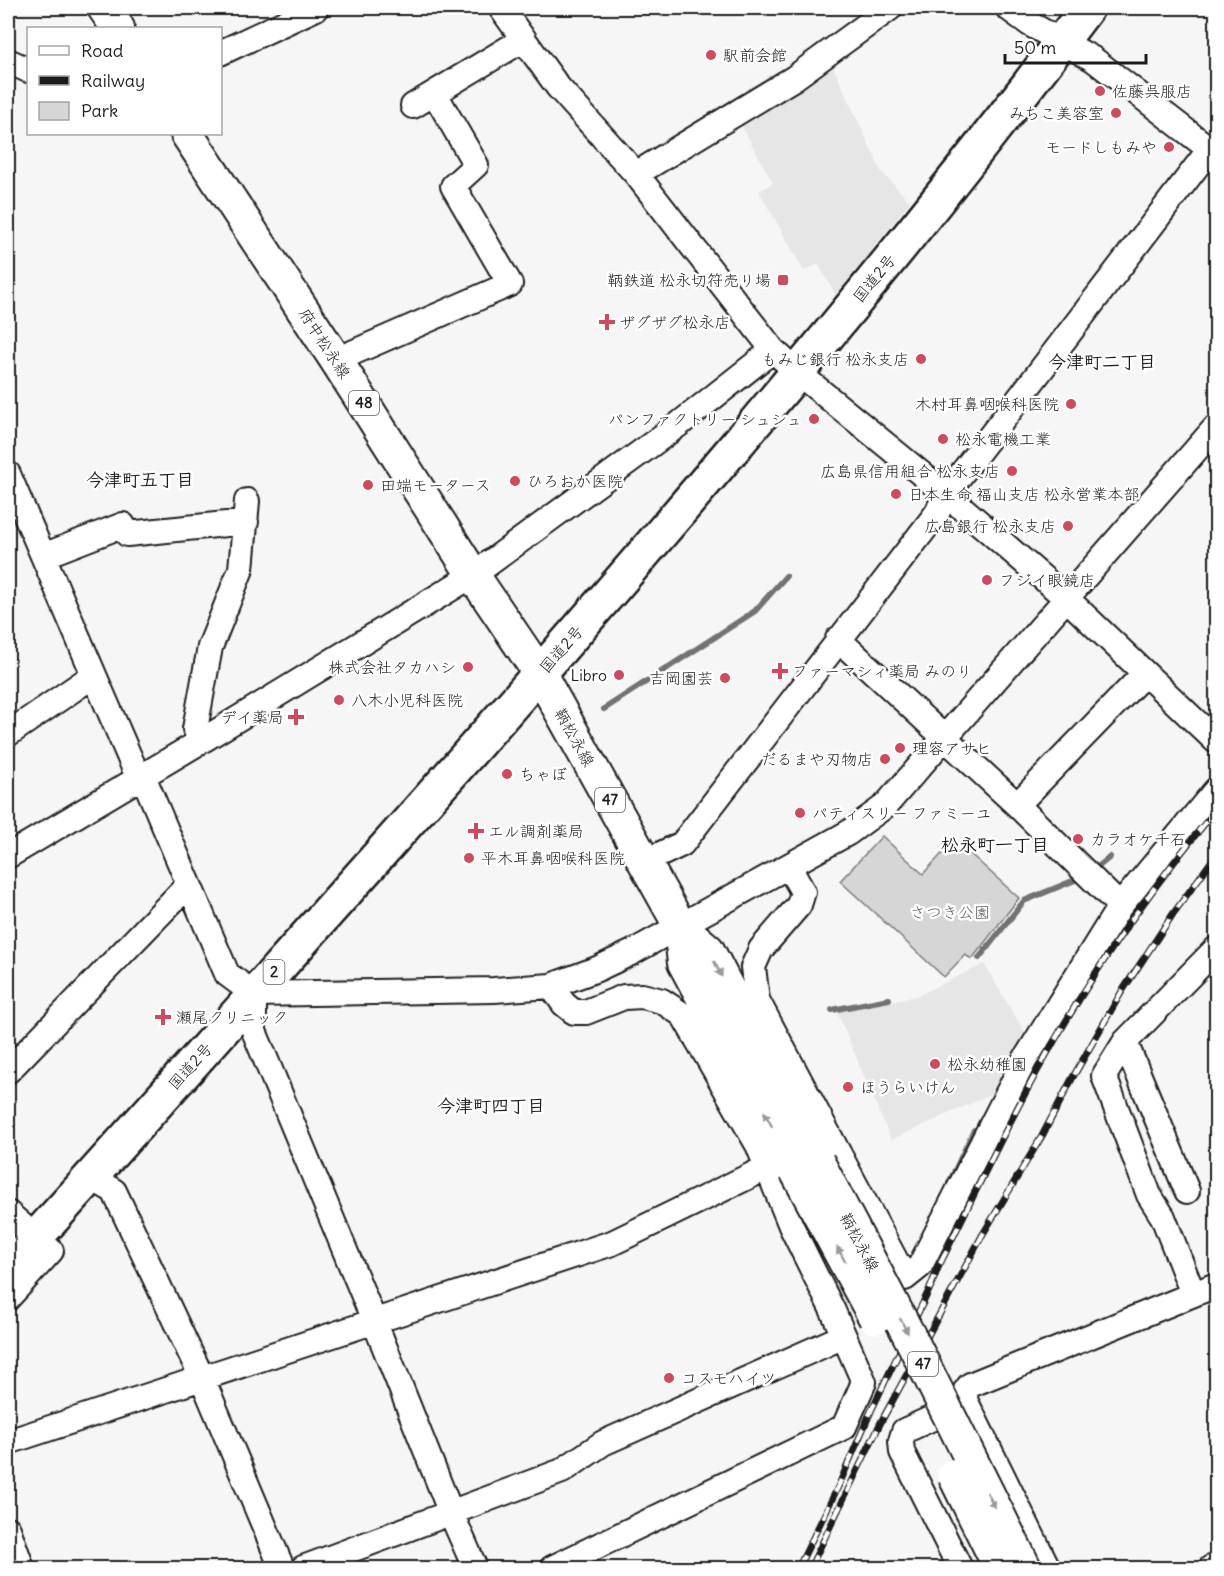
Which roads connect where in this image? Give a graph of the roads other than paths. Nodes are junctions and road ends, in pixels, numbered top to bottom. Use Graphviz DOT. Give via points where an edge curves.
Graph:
graph roads {
  1 [pos="104,8"];
  2 [pos="316,8"];
  3 [pos="501,8"];
  4 [pos="890,8"];
  5 [pos="1008,8"];
  6 [pos="1088,8"];
  7 [pos="117,27"];
  8 [pos="524,39"];
  9 [pos="1062,41"];
  10 [pos="222,51"];
  11 [pos="8,61"];
  12 [pos="27,70"];
  13 [pos="435,94"];
  14 [pos="413,106"];
  15 [pos="188,135"];
  16 [pos="1213,152"];
  17 [pos="636,174"];
  18 [pos="774,350"];
  19 [pos="336,360"];
  20 [pos="797,372"];
  21 [pos="741,377"];
  22 [pos="765,409"];
  23 [pos="1216,427"];
  24 [pos="8,474"];
  25 [pos="946,494"];
  26 [pos="43,556"];
  27 [pos="473,575"];
  28 [pos="1066,598"];
  29 [pos="838,639"];
  30 [pos="1145,673"];
  31 [pos="540,674"];
  32 [pos="94,675"];
  33 [pos="8,734"];
  34 [pos="945,738"];
  35 [pos="203,740"];
  36 [pos="1216,741"];
  37 [pos="143,776"];
  38 [pos="1216,790"];
  39 [pos="1017,805"];
  40 [pos="8,856"];
  41 [pos="644,862"];
  42 [pos="789,867"];
  43 [pos="189,884"];
  44 [pos="1120,906"];
  45 [pos="680,926"];
  46 [pos="1216,949"];
  47 [pos="551,986"];
  48 [pos="254,994"];
  49 [pos="1125,1042"];
  50 [pos="8,1071"];
  51 [pos="793,1167"];
  52 [pos="90,1177"];
  53 [pos="1186,1191"];
  54 [pos="17,1226"];
  55 [pos="8,1268"];
  56 [pos="905,1278"];
  57 [pos="1216,1285"];
  58 [pos="1193,1294"];
  59 [pos="8,1298"];
  60 [pos="833,1311"];
  61 [pos="375,1323"];
  62 [pos="844,1336"];
  63 [pos="202,1378"];
  64 [pos="966,1402"];
  65 [pos="8,1442"];
  66 [pos="451,1514"];
  67 [pos="8,1530"];
  68 [pos="1216,1566"];
  69 [pos="22,1569"];
  70 [pos="282,1569"];
  71 [pos="303,1569"];
  72 [pos="475,1569"];
  73 [pos="552,1569"];
  74 [pos="960,1569"];
  75 [pos="1000,1569"];
  76 [pos="1025,1569"];
  77 [pos="1048,1569"];
  78 [pos="1211,1569"];
  1 -- 7 [label="main road"];
  2 -- 10 [label="street"];
  3 -- 8 [label="street"];
  4 -- 17 [label="street" via="794,78"];
  5 -- 9 [label="street"];
  6 -- 9 [label="highway, 国道2号 / 2"];
  8 -- 13 [label="street"];
  8 -- 17 [label="street" via="558,87"];
  9 -- 16 [label="street" via="1093,59"];
  9 -- 20 [label="highway, 国道2号 / 2"];
  11 -- 12 [label="street"];
  13 -- 14 [label="street"];
  13 -- 19 [label="street" via="476,165 453,186 510,284"];
  15 -- 19 [label="main road, 府中松永線 / 48"];
  16 -- 25 [label="street"];
  17 -- 18 [label="street"];
  18 -- 20 [label="street"];
  18 -- 21 [label="street"];
  19 -- 27 [label="main road, 府中松永線 / 48"];
  20 -- 22 [label="highway, 国道2号 / 2"];
  20 -- 25 [label="street"];
  21 -- 22 [label="street"];
  21 -- 27 [label="street"];
  22 -- 31 [label="highway, 国道2号 / 2"];
  23 -- 28 [label="street"];
  24 -- 26 [label="street"];
  25 -- 28 [label="street"];
  25 -- 29 [label="street" via="937,513"];
  26 -- 32 [label="street"];
  26 -- 35 [label="street" via="123,525 128,534 246,511 241,569 210,647 195,729"];
  27 -- 31 [label="main road, 府中松永線 / 48"];
  27 -- 35 [label="street"];
  28 -- 30 [label="street"];
  28 -- 34 [label="street"];
  29 -- 34 [label="street"];
  29 -- 41 [label="street" via="682,844"];
  30 -- 36 [label="street"];
  30 -- 39 [label="street"];
  31 -- 41 [label="main road, 鞆松永線 / 47"];
  31 -- 48 [label="highway, 国道2号 / 2"];
  32 -- 33 [label="street"];
  32 -- 37 [label="street" via="135,770"];
  34 -- 39 [label="street"];
  34 -- 42 [label="street" via="885,806 848,834"];
  35 -- 37 [label="street"];
  37 -- 40 [label="street"];
  37 -- 43 [label="street"];
  38 -- 44 [label="street"];
  39 -- 44 [label="street"];
  41 -- 45 [label="main road, 鞆松永線 / 47"];
  42 -- 45 [label="street"];
  42 -- 56 [label="street" via="803,892 799,905 761,949 753,967 757,1000"];
  43 -- 48 [label="street" via="227,974"];
  43 -- 50 [label="street"];
  44 -- 56 [label="street" via="1024,1060 920,1266"];
  45 -- 47 [label="street" via="597,969"];
  45 -- 51 [label="main road, 鞆松永線 / 47" via="684,963"];
  46 -- 49 [label="street"];
  47 -- 48 [label="street"];
  47 -- 51 [label="street" via="574,1012 586,1012 624,997 642,996 662,1001 683,1015 758,1145"];
  48 -- 52 [label="highway, 国道2号 / 2"];
  48 -- 61 [label="street" via="255,1031"];
  49 -- 53 [label="street"];
  49 -- 58 [label="street" via="1104,1076 1149,1195 1163,1217"];
  51 -- 60 [label="street" via="791,1226"];
  51 -- 61 [label="street" via="612,1244"];
  75 -- 51 [label="main road, 鞆松永線 / 47, one-way, bridge" via="893,1351"];
  51 -- 76 [label="main road, 鞆松永線 / 47, one-way, bridge" via="911,1339"];
  52 -- 54 [label="highway, 国道2号 / 2"];
  52 -- 63 [label="street" via="114,1191"];
  54 -- 55 [label="highway, 国道2号 / 2"];
  54 -- 59 [label="street" via="51,1251"];
  56 -- 60 [label="street"];
  57 -- 58 [label="street"];
  58 -- 64 [label="street" via="970,1385 964,1393"];
  60 -- 62 [label="street"];
  61 -- 63 [label="street"];
  61 -- 66 [label="street"];
  62 -- 66 [label="street" via="603,1443 562,1471"];
  62 -- 73 [label="street" via="864,1382 844,1427"];
  63 -- 65 [label="street"];
  63 -- 70 [label="street"];
  64 -- 74 [label="street" via="904,1431 901,1441 902,1452"];
  64 -- 77 [label="street"];
  66 -- 71 [label="street"];
  66 -- 72 [label="street"];
  67 -- 69 [label="street"];
  68 -- 78 [label="street"];
}
